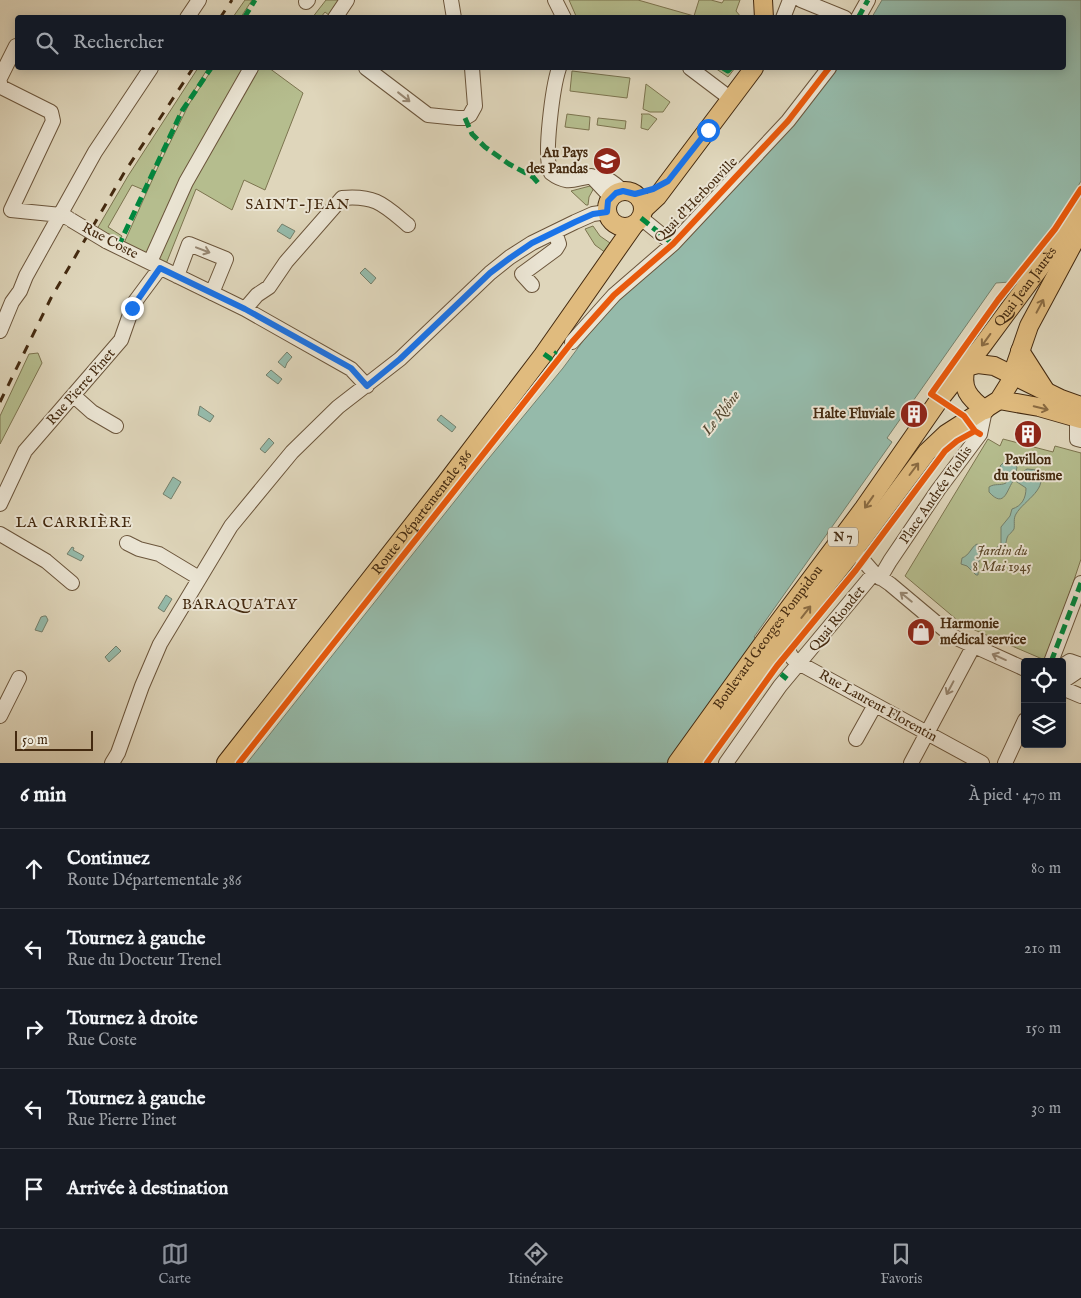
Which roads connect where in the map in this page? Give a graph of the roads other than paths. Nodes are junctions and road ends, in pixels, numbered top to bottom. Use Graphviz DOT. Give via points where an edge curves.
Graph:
graph roads {
  1 [pos="199,0"];
  2 [pos="347,0"];
  3 [pos="451,0"];
  4 [pos="555,0"];
  5 [pos="763,0"];
  6 [pos="790,0"];
  7 [pos="801,0"];
  8 [pos="868,0"];
  9 [pos="189,15"];
  10 [pos="337,15"];
  11 [pos="454,15"];
  12 [pos="562,15"];
  13 [pos="764,15"];
  14 [pos="784,15"];
  15 [pos="838,15"];
  16 [pos="860,15"];
  17 [pos="15,48"];
  18 [pos="150,70"];
  19 [pos="250,70"];
  20 [pos="369,70"];
  21 [pos="472,70"];
  22 [pos="559,70"];
  23 [pos="693,70"];
  24 [pos="753,70"];
  25 [pos="827,70"];
  26 [pos="0,78"];
  27 [pos="0,83"];
  28 [pos="731,99"];
  29 [pos="668,181"];
  30 [pos="618,203"];
  31 [pos="1081,205"];
  32 [pos="66,217"];
  33 [pos="639,218"];
  34 [pos="408,225"];
  35 [pos="556,232"];
  36 [pos="1080,234"];
  37 [pos="673,244"];
  38 [pos="611,258"];
  39 [pos="155,265"];
  40 [pos="177,276"];
  41 [pos="532,285"];
  42 [pos="212,293"];
  43 [pos="245,309"];
  44 [pos="0,331"];
  45 [pos="572,342"];
  46 [pos="1020,351"];
  47 [pos="966,367"];
  48 [pos="1012,375"];
  49 [pos="367,386"];
  50 [pos="1044,390"];
  51 [pos="74,396"];
  52 [pos="992,405"];
  53 [pos="1080,414"];
  54 [pos="116,426"];
  55 [pos="1081,440"];
  56 [pos="0,504"];
  57 [pos="0,534"];
  58 [pos="127,542"];
  59 [pos="854,550"];
  60 [pos="877,576"];
  61 [pos="199,578"];
  62 [pos="72,583"];
  63 [pos="1081,583"];
  64 [pos="788,610"];
  65 [pos="785,638"];
  66 [pos="974,645"];
  67 [pos="1053,658"];
  68 [pos="800,664"];
  69 [pos="1066,664"];
  70 [pos="1021,667"];
  71 [pos="1080,669"];
  72 [pos="1066,673"];
  73 [pos="19,678"];
  74 [pos="1073,690"];
  75 [pos="875,705"];
  76 [pos="0,716"];
  77 [pos="1021,729"];
  78 [pos="927,733"];
  79 [pos="856,739"];
  80 [pos="112,763"];
  81 [pos="226,763"];
  82 [pos="677,763"];
  83 [pos="693,763"];
  84 [pos="726,763"];
  85 [pos="911,763"];
  86 [pos="982,763"];
  87 [pos="1005,763"];
  1 -- 9 [label="street"];
  2 -- 10 [label="street"];
  3 -- 11 [label="street"];
  4 -- 12 [label="street"];
  5 -- 13 [label="main road"];
  6 -- 14 [label="street"];
  7 -- 15 [label="street"];
  8 -- 16 [label="street"];
  17 -- 26 [label="street"];
  18 -- 32 [label="street" via="95,152"];
  19 -- 39 [label="street, Rue Pierre Pinet" via="186,182"];
  20 -- 21 [label="street, one-way" via="428,115 458,118 470,115 475,106"];
  22 -- 30 [label="street" via="551,105 548,168 551,174 564,181 591,176 608,179"];
  23 -- 28 [label="street"];
  24 -- 28 [label="main road, Route Départementale 386"];
  25 -- 37 [label="street, Quai d'Herbouville" via="788,121"];
  27 -- 32 [label="street" via="1,87 51,112 53,121 11,210"];
  28 -- 29 [label="main road, Route Départementale 386"];
  29 -- 30 [label="main road, Route Départementale 386"];
  29 -- 33 [label="main road, Route Départementale 386"];
  30 -- 33 [label="main road" via="641,201"];
  30 -- 33 [label="main road" via="623,227"];
  30 -- 35 [label="street"];
  30 -- 38 [label="main road, Route Départementale 386"];
  31 -- 47 [label="main road, Quai Jean Jaurès / N 7, one-way" via="1050,254"];
  32 -- 39 [label="street, Rue Coste, bridge"];
  32 -- 44 [label="street" via="26,276"];
  33 -- 37 [label="street"];
  33 -- 38 [label="main road, Route Départementale 386"];
  34 -- 43 [label="street" via="380,202 342,198 286,262 272,284"];
  35 -- 41 [label="street" via="559,244 556,250 522,274"];
  35 -- 49 [label="street" via="532,243 490,273"];
  46 -- 36 [label="main road, Quai Jean Jaurès, one-way" via="1029,326"];
  37 -- 45 [label="street, Quai d'Herbouville" via="614,295"];
  38 -- 81 [label="main road, Route Départementale 386" via="462,462"];
  39 -- 40 [label="street, Rue Coste"];
  39 -- 51 [label="street, Rue Pierre Pinet" via="134,304 121,340"];
  40 -- 42 [label="street, Rue Coste"];
  40 -- 42 [label="street, one-way" via="189,244 226,258"];
  42 -- 43 [label="street, Rue Coste"];
  43 -- 49 [label="street, Rue Coste" via="351,368"];
  46 -- 48 [label="main road, Quai Jean Jaurès"];
  46 -- 50 [label="main road"];
  47 -- 48 [label="main road" via="986,365"];
  47 -- 52 [label="main road" via="963,380 976,404"];
  47 -- 64 [label="main road, Boulevard Georges Pompidou / N 7, one-way"];
  48 -- 50 [label="main road"];
  48 -- 52 [label="main road, Quai Jean Jaurès"];
  49 -- 61 [label="street" via="338,407 292,452 231,526"];
  50 -- 53 [label="main road"];
  51 -- 54 [label="street" via="92,412"];
  51 -- 56 [label="street, Rue Pierre Pinet" via="25,451"];
  52 -- 53 [label="main road, one-way" via="1039,407"];
  59 -- 52 [label="main road, Boulevard Georges Pompidou / N 7, one-way" via="936,442"];
  52 -- 60 [label="street, Place Andrée Viollis" via="980,434"];
  53 -- 55 [label="street" via="1077,439"];
  57 -- 62 [label="street" via="46,561"];
  58 -- 61 [label="street" via="159,554"];
  59 -- 60 [label="street, Quai Riondet"];
  65 -- 59 [label="main road, Boulevard Georges Pompidou / N 7, one-way"];
  66 -- 60 [label="street, one-way" via="952,636"];
  60 -- 68 [label="street, Quai Riondet"];
  61 -- 80 [label="street" via="160,644"];
  63 -- 67 [label="street"];
  64 -- 65 [label="street"];
  64 -- 82 [label="main road, Boulevard Georges Pompidou / N 7"];
  65 -- 68 [label="street, Quai Riondet" via="792,658"];
  65 -- 83 [label="main road, Boulevard Georges Pompidou / N 7"];
  70 -- 66 [label="street, one-way"];
  66 -- 78 [label="street, one-way"];
  68 -- 75 [label="street, Rue Laurent Florentin"];
  68 -- 84 [label="street, Quai Riondet" via="780,686"];
  69 -- 71 [label="street" via="1070,661"];
  71 -- 72 [label="street"];
  71 -- 74 [label="street"];
  73 -- 76 [label="street"];
  75 -- 78 [label="street, Rue Laurent Florentin"];
  75 -- 79 [label="street"];
  77 -- 87 [label="street"];
  78 -- 85 [label="street"];
  78 -- 86 [label="street, Rue Laurent Florentin"];
}
